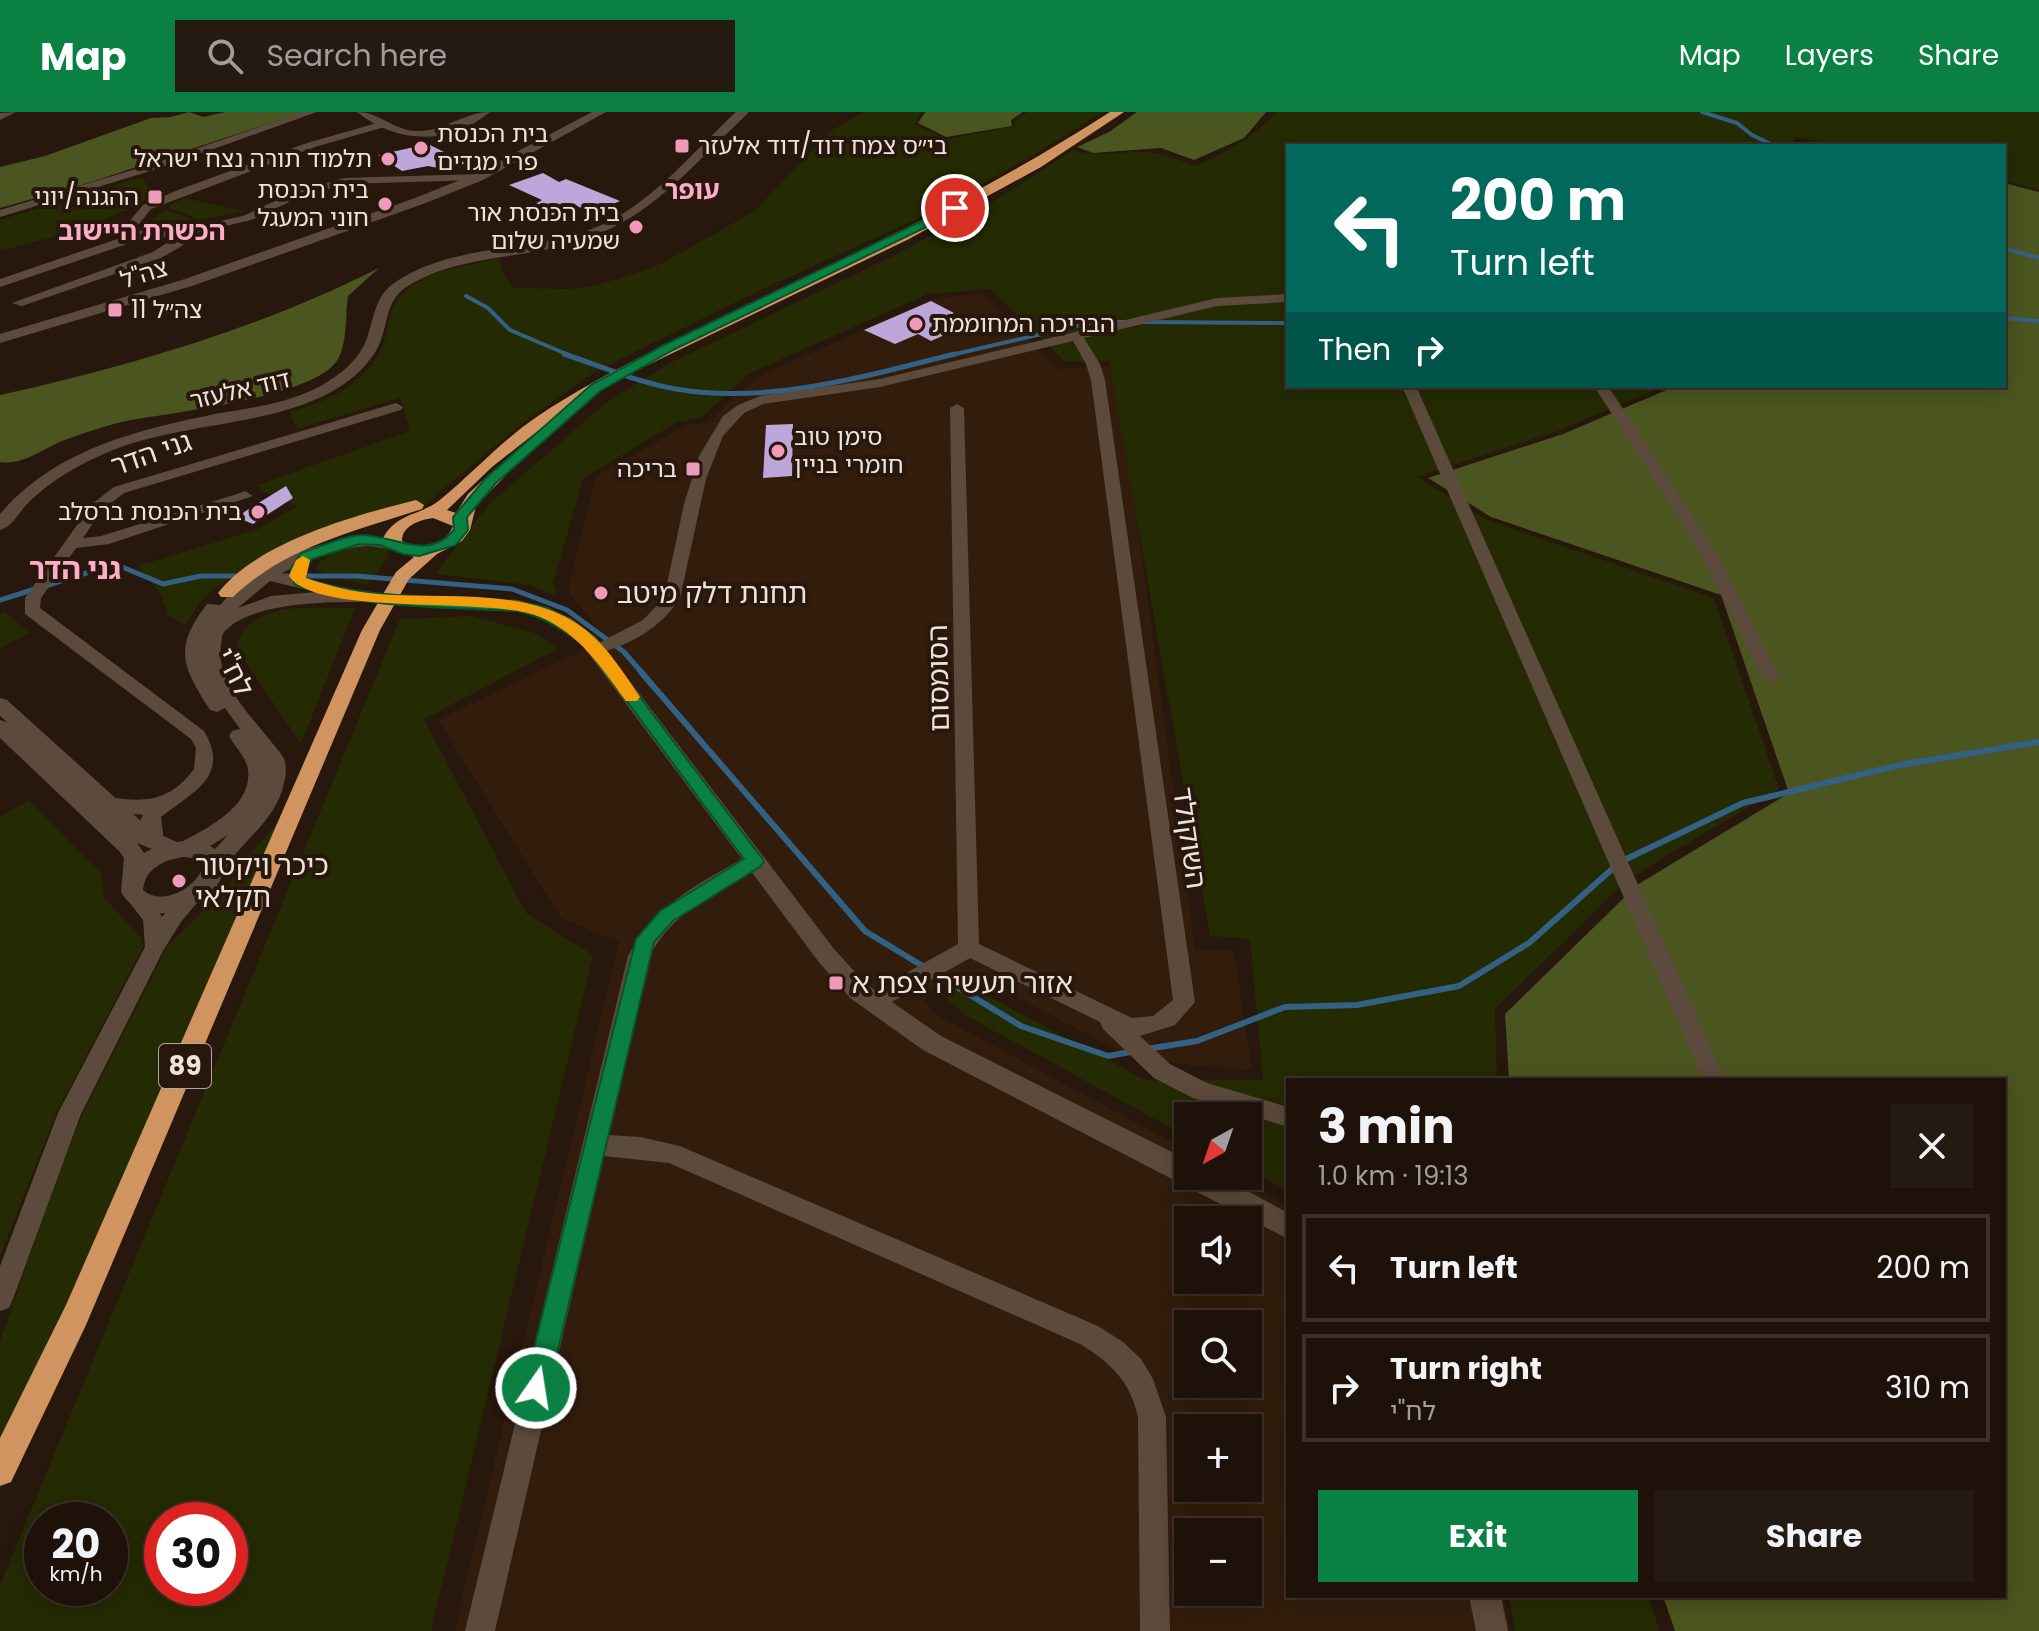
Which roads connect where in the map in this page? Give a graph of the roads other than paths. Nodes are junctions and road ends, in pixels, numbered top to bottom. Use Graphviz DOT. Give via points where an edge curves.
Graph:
graph roads {
  1 [pos="10,112"];
  2 [pos="322,112"];
  3 [pos="363,112"];
  4 [pos="375,112"];
  5 [pos="484,112"];
  6 [pos="600,112"];
  7 [pos="744,112"];
  8 [pos="1118,112"];
  9 [pos="308,114"];
  10 [pos="468,116"];
  11 [pos="0,117"];
  12 [pos="731,118"];
  13 [pos="384,124"];
  14 [pos="446,129"];
  15 [pos="479,177"];
  16 [pos="0,214"];
  17 [pos="187,232"];
  18 [pos="138,236"];
  19 [pos="0,283"];
  20 [pos="1286,298"];
  21 [pos="18,303"];
  22 [pos="1077,337"];
  23 [pos="0,339"];
  24 [pos="1410,388"];
  25 [pos="1602,388"];
  26 [pos="589,393"];
  27 [pos="396,407"];
  28 [pos="957,408"];
  29 [pos="480,471"];
  30 [pos="245,496"];
  31 [pos="0,505"];
  32 [pos="429,514"];
  33 [pos="407,520"];
  34 [pos="460,524"];
  35 [pos="0,525"];
  36 [pos="72,544"];
  37 [pos="397,546"];
  38 [pos="431,551"];
  39 [pos="306,556"];
  40 [pos="402,576"];
  41 [pos="261,577"];
  42 [pos="296,590"];
  43 [pos="227,593"];
  44 [pos="211,635"];
  45 [pos="596,649"];
  46 [pos="1771,677"];
  47 [pos="0,705"];
  48 [pos="0,727"];
  49 [pos="170,800"];
  50 [pos="109,804"];
  51 [pos="173,847"];
  52 [pos="755,861"];
  53 [pos="212,874"];
  54 [pos="135,888"];
  55 [pos="195,893"];
  56 [pos="155,947"];
  57 [pos="969,948"];
  58 [pos="873,1002"];
  59 [pos="1106,1017"];
  60 [pos="1713,1078"];
  61 [pos="1286,1116"];
  62 [pos="594,1145"];
  63 [pos="1174,1166"];
  64 [pos="1221,1190"];
  65 [pos="1286,1226"];
  66 [pos="0,1299"];
  67 [pos="0,1471"];
  68 [pos="1485,1598"];
  69 [pos="480,1631"];
  70 [pos="1155,1631"];
  71 [pos="1492,1631"];
  1 -- 11 [label="street"];
  2 -- 9 [label="street"];
  3 -- 13 [label="street"];
  4 -- 14 [label="street" via="411,131"];
  5 -- 10 [label="street"];
  6 -- 15 [label="street, צה\"ל"];
  7 -- 12 [label="street, דוד אלעזר"];
  8 -- 26 [label="highway, 89" via="961,205 669,347"];
  9 -- 16 [label="street"];
  10 -- 14 [label="street"];
  12 -- 31 [label="street, דוד אלעזר" via="684,155 646,197 606,221 562,237 444,259 386,285 370,302 352,354 337,372 312,388 88,444 44,467"];
  12 -- 35 [label="street, דוד אלעזר" via="656,198 615,224 566,242 448,264 397,287 383,301 366,354 321,392 95,450 48,476"];
  13 -- 14 [label="street" via="412,134"];
  13 -- 18 [label="street" via="303,147 147,207 128,230"];
  15 -- 17 [label="street" via="344,181 247,218"];
  15 -- 23 [label="street, צה\"ל" via="219,273"];
  17 -- 18 [label="street"];
  17 -- 21 [label="street" via="157,255"];
  18 -- 19 [label="street"];
  20 -- 22 [label="street" via="1217,302"];
  22 -- 45 [label="street" via="870,385 743,407 728,418 704,460 665,611 648,626"];
  22 -- 59 [label="street, השוקולד" via="1098,380 1184,1002 1175,1014 1148,1028"];
  24 -- 60 [label="street"];
  25 -- 46 [label="street" via="1707,550"];
  26 -- 29 [label="highway, 89" via="542,420"];
  26 -- 34 [label="highway, 89" via="491,481 460,517"];
  27 -- 36 [label="street, גני הדר" via="119,490 97,507"];
  28 -- 57 [label="street, הסומסום"];
  29 -- 32 [label="highway, 89"];
  29 -- 43 [label="highway" via="427,500 288,552 246,575"];
  30 -- 36 [label="street" via="103,541"];
  32 -- 33 [label="highway, 89"];
  32 -- 34 [label="highway" via="449,515"];
  33 -- 37 [label="highway" via="394,532"];
  33 -- 41 [label="street, לח\"י" via="325,540 289,555"];
  34 -- 38 [label="highway, 89" via="458,536"];
  36 -- 49 [label="street, גני הדר" via="33,598 31,610 198,735 208,761 197,779"];
  37 -- 38 [label="highway"];
  37 -- 39 [label="street, לח\"י" via="358,539"];
  37 -- 40 [label="highway" via="405,556"];
  38 -- 40 [label="highway, 89"];
  39 -- 41 [label="street, לח\"י"];
  39 -- 42 [label="street"];
  40 -- 67 [label="highway, 89" via="360,656 76,1315"];
  41 -- 42 [label="street"];
  41 -- 43 [label="street, לח\"י"];
  41 -- 44 [label="street, לח\"י" via="231,603"];
  42 -- 44 [label="street" via="246,610"];
  42 -- 45 [label="street" via="529,609 565,623"];
  43 -- 51 [label="street, לח\"י" via="194,638 194,666 255,759 259,778 243,810 219,830"];
  44 -- 53 [label="street, לח\"י" via="214,673 274,760 278,775 268,801"];
  45 -- 52 [label="street"];
  47 -- 50 [label="street"];
  48 -- 54 [label="street" via="127,845 135,857"];
  49 -- 50 [label="street" via="140,809"];
  49 -- 51 [label="street" via="150,821"];
  50 -- 51 [label="street" via="144,837"];
  51 -- 53 [label="street" via="207,853"];
  51 -- 54 [label="street, לח\"י" via="150,860"];
  52 -- 58 [label="street" via="826,955"];
  52 -- 62 [label="street" via="666,916 645,939"];
  53 -- 55 [label="street"];
  54 -- 55 [label="street" via="144,903 169,904"];
  54 -- 56 [label="street" via="156,922"];
  55 -- 56 [label="street"];
  56 -- 66 [label="street" via="70,1113"];
  57 -- 58 [label="street"];
  57 -- 59 [label="street, השוקולד"];
  58 -- 63 [label="street" via="932,1043"];
  59 -- 61 [label="street" via="1162,1071 1201,1091"];
  62 -- 69 [label="street"];
  62 -- 70 [label="street" via="672,1153 1118,1352 1146,1390 1152,1417"];
  64 -- 65 [label="street"];
  68 -- 71 [label="street"];
}
